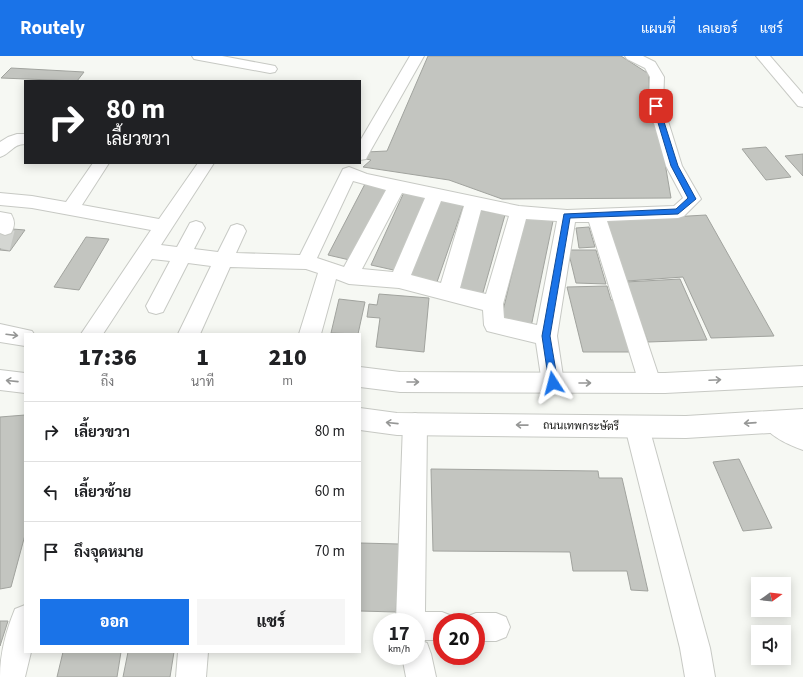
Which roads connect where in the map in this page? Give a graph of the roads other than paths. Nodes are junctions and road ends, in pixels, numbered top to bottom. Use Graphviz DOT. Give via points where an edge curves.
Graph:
graph roads {
  1 [pos="199,56"];
  2 [pos="278,56"];
  3 [pos="417,56"];
  4 [pos="632,56"];
  5 [pos="763,56"];
  6 [pos="266,75"];
  7 [pos="803,103"];
  8 [pos="24,139"];
  9 [pos="0,152"];
  10 [pos="361,153"];
  11 [pos="100,164"];
  12 [pos="205,164"];
  13 [pos="352,168"];
  14 [pos="396,186"];
  15 [pos="434,194"];
  16 [pos="0,199"];
  17 [pos="474,202"];
  18 [pos="70,209"];
  19 [pos="519,212"];
  20 [pos="596,215"];
  21 [pos="567,216"];
  22 [pos="164,226"];
  23 [pos="196,228"];
  24 [pos="237,231"];
  25 [pos="148,251"];
  26 [pos="181,255"];
  27 [pos="224,260"];
  28 [pos="306,262"];
  29 [pos="329,269"];
  30 [pos="349,276"];
  31 [pos="399,280"];
  32 [pos="448,292"];
  33 [pos="493,304"];
  34 [pos="156,306"];
  35 [pos="93,333"];
  36 [pos="189,333"];
  37 [pos="310,333"];
  38 [pos="0,334"];
  39 [pos="546,336"];
  40 [pos="24,337"];
  41 [pos="803,376"];
  42 [pos="361,377"];
  43 [pos="0,380"];
  44 [pos="24,382"];
  45 [pos="553,383"];
  46 [pos="650,383"];
  47 [pos="361,419"];
  48 [pos="803,420"];
  49 [pos="774,422"];
  50 [pos="415,424"];
  51 [pos="637,426"];
  52 [pos="803,439"];
  53 [pos="410,613"];
  54 [pos="24,623"];
  55 [pos="193,653"];
  56 [pos="418,665"];
  57 [pos="10,677"];
  58 [pos="191,677"];
  59 [pos="421,677"];
  60 [pos="700,677"];
  1 -- 6 [label="main road"];
  2 -- 6 [label="main road"];
  3 -- 10 [label="main road"];
  4 -- 20 [label="main road" via="650,65 657,76 656,106 674,166 692,199 678,212"];
  5 -- 7 [label="main road"];
  8 -- 9 [label="main road" via="10,141"];
  11 -- 18 [label="main road"];
  12 -- 22 [label="main road"];
  13 -- 14 [label="main road" via="363,179"];
  13 -- 28 [label="main road"];
  14 -- 15 [label="main road"];
  14 -- 30 [label="main road"];
  15 -- 17 [label="main road"];
  15 -- 31 [label="main road"];
  16 -- 18 [label="main road"];
  17 -- 19 [label="main road"];
  17 -- 32 [label="main road"];
  18 -- 22 [label="main road"];
  19 -- 21 [label="main road"];
  19 -- 33 [label="main road"];
  20 -- 21 [label="main road"];
  20 -- 46 [label="main road"];
  21 -- 39 [label="main road"];
  22 -- 25 [label="main road"];
  23 -- 26 [label="main road"];
  24 -- 27 [label="main road"];
  25 -- 26 [label="main road"];
  25 -- 35 [label="main road"];
  26 -- 27 [label="main road"];
  26 -- 34 [label="main road"];
  27 -- 28 [label="main road"];
  27 -- 36 [label="main road"];
  28 -- 29 [label="main road"];
  29 -- 30 [label="main road"];
  29 -- 37 [label="main road"];
  30 -- 31 [label="main road"];
  31 -- 32 [label="main road"];
  32 -- 33 [label="main road"];
  33 -- 39 [label="main road" via="494,325"];
  38 -- 40 [label="main road, one-way"];
  39 -- 45 [label="main road"];
  46 -- 41 [label="main road, one-way"];
  42 -- 45 [label="main road, one-way" via="400,382"];
  44 -- 43 [label="main road, one-way"];
  45 -- 46 [label="main road, one-way"];
  50 -- 47 [label="main road, ถนนเทพกระษัตรี, one-way"];
  48 -- 49 [label="main road, ถนนเทพกระษัตรี"];
  49 -- 51 [label="main road, ถนนเทพกระษัตรี, one-way" via="686,427"];
  49 -- 52 [label="main road"];
  51 -- 50 [label="main road, ถนนเทพกระษัตรี, one-way"];
  50 -- 53 [label="main road"];
  51 -- 60 [label="main road" via="695,648"];
  54 -- 57 [label="main road"];
  55 -- 58 [label="main road"];
  56 -- 59 [label="main road"];
}
